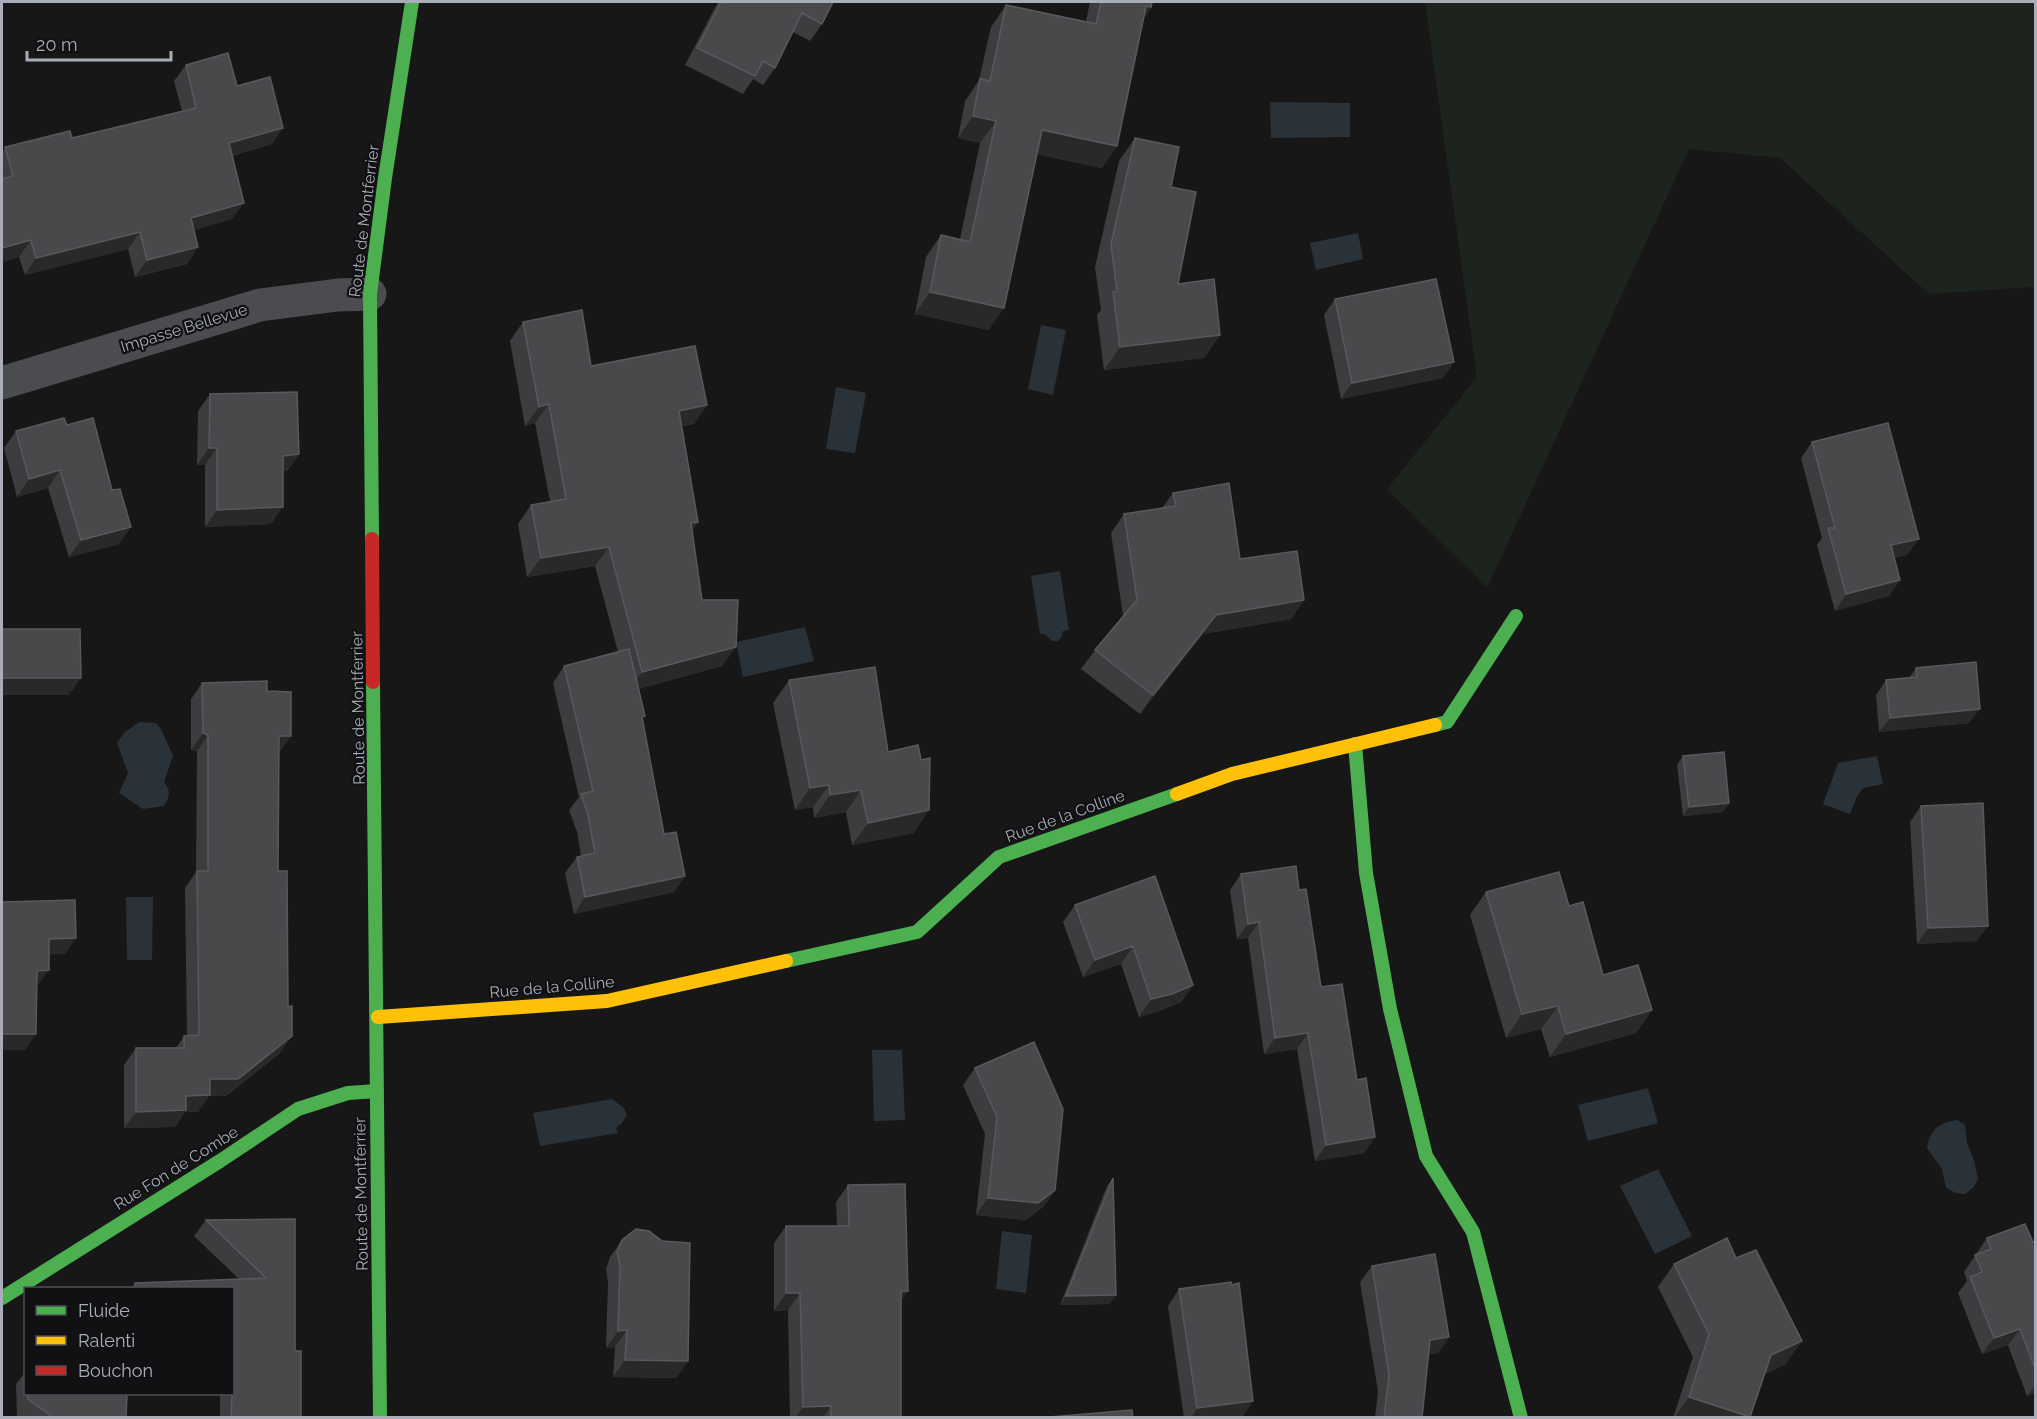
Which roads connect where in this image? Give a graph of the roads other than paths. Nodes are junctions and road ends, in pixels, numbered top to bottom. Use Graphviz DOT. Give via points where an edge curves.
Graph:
graph roads {
  1 [pos="412,2"];
  2 [pos="370,294"];
  3 [pos="2,383"];
  4 [pos="1516,616"];
  5 [pos="1355,744"];
  6 [pos="378,1017"];
  7 [pos="377,1091"];
  8 [pos="2,1298"];
  9 [pos="380,1418"];
  10 [pos="1521,1418"];
  1 -- 2 [label="street, Route de Montferrier"];
  2 -- 3 [label="street, Impasse Bellevue" via="260,305"];
  2 -- 6 [label="street, Route de Montferrier"];
  4 -- 5 [label="street, Rue de la Colline" via="1447,722"];
  5 -- 6 [label="street, Rue de la Colline" via="1232,774 999,857 917,932 607,1001"];
  5 -- 10 [label="street" via="1366,873 1390,1009 1426,1156 1473,1232"];
  6 -- 7 [label="street, Route de Montferrier"];
  7 -- 8 [label="street, Rue Fon de Combe" via="348,1093 298,1109"];
  7 -- 9 [label="street, Route de Montferrier"];
}
